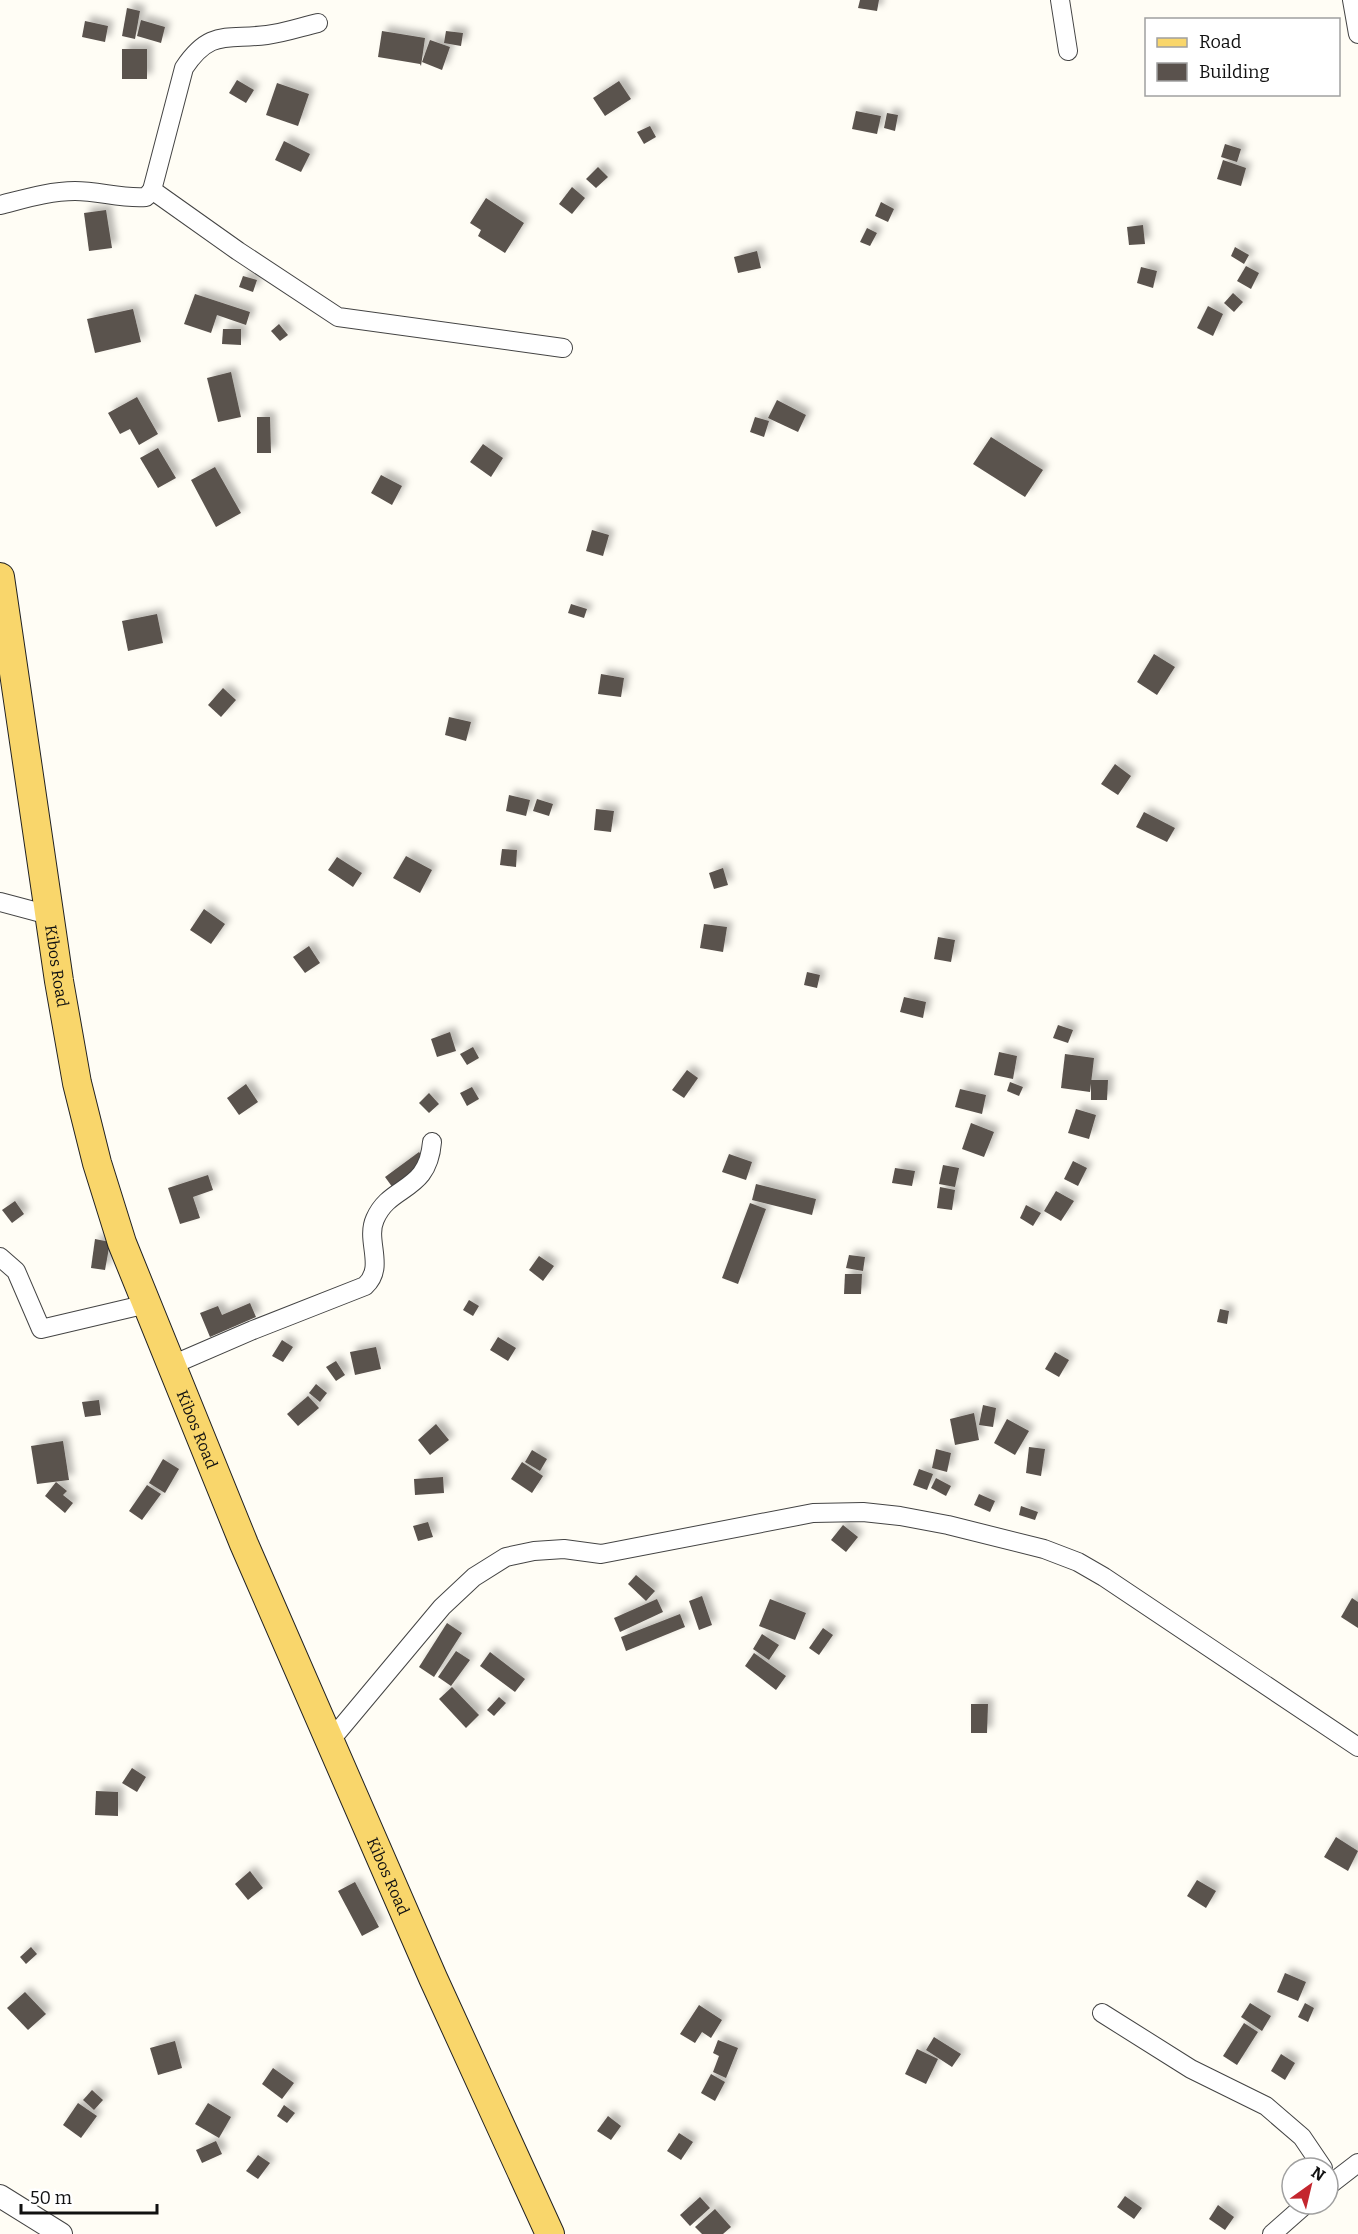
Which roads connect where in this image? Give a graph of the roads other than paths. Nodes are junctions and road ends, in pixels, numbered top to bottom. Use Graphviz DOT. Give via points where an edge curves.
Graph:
graph roads {
  1 [pos="1060,0"];
  2 [pos="1352,0"];
  3 [pos="318,23"];
  4 [pos="1358,34"];
  5 [pos="1068,51"];
  6 [pos="152,190"];
  7 [pos="0,205"];
  8 [pos="563,348"];
  9 [pos="1,590"];
  10 [pos="0,902"];
  11 [pos="50,915"];
  12 [pos="432,1142"];
  13 [pos="0,1257"];
  14 [pos="147,1304"];
  15 [pos="172,1365"];
  16 [pos="330,1741"];
  17 [pos="1358,1747"];
  18 [pos="1102,2013"];
  19 [pos="1314,2156"];
  20 [pos="1358,2163"];
  21 [pos="1340,2172"];
  22 [pos="0,2196"];
  23 [pos="1292,2216"];
  24 [pos="61,2234"];
  25 [pos="550,2234"];
  26 [pos="1272,2234"];
  1 -- 5 [label="street"];
  2 -- 4 [label="street"];
  3 -- 6 [label="street" via="267,35 220,37 192,55 184,68"];
  6 -- 7 [label="street" via="146,197 133,198 74,191"];
  6 -- 8 [label="street" via="338,316"];
  9 -- 11 [label="main road, Kibos Road"];
  10 -- 11 [label="street"];
  11 -- 14 [label="main road, Kibos Road" via="77,1083 122,1243"];
  12 -- 15 [label="street" via="424,1173 375,1218 376,1263 370,1282"];
  13 -- 14 [label="street" via="16,1271 41,1329"];
  14 -- 15 [label="main road, Kibos Road"];
  15 -- 16 [label="main road, Kibos Road"];
  16 -- 17 [label="street" via="442,1607 474,1577 507,1557 564,1549 602,1554 813,1513 841,1512 900,1516 948,1525 1044,1549 1078,1562"];
  16 -- 25 [label="main road, Kibos Road"];
  18 -- 19 [label="street" via="1191,2069 1266,2106 1302,2137"];
  20 -- 21 [label="street"];
  22 -- 24 [label="street"];
  23 -- 26 [label="street"];
}
